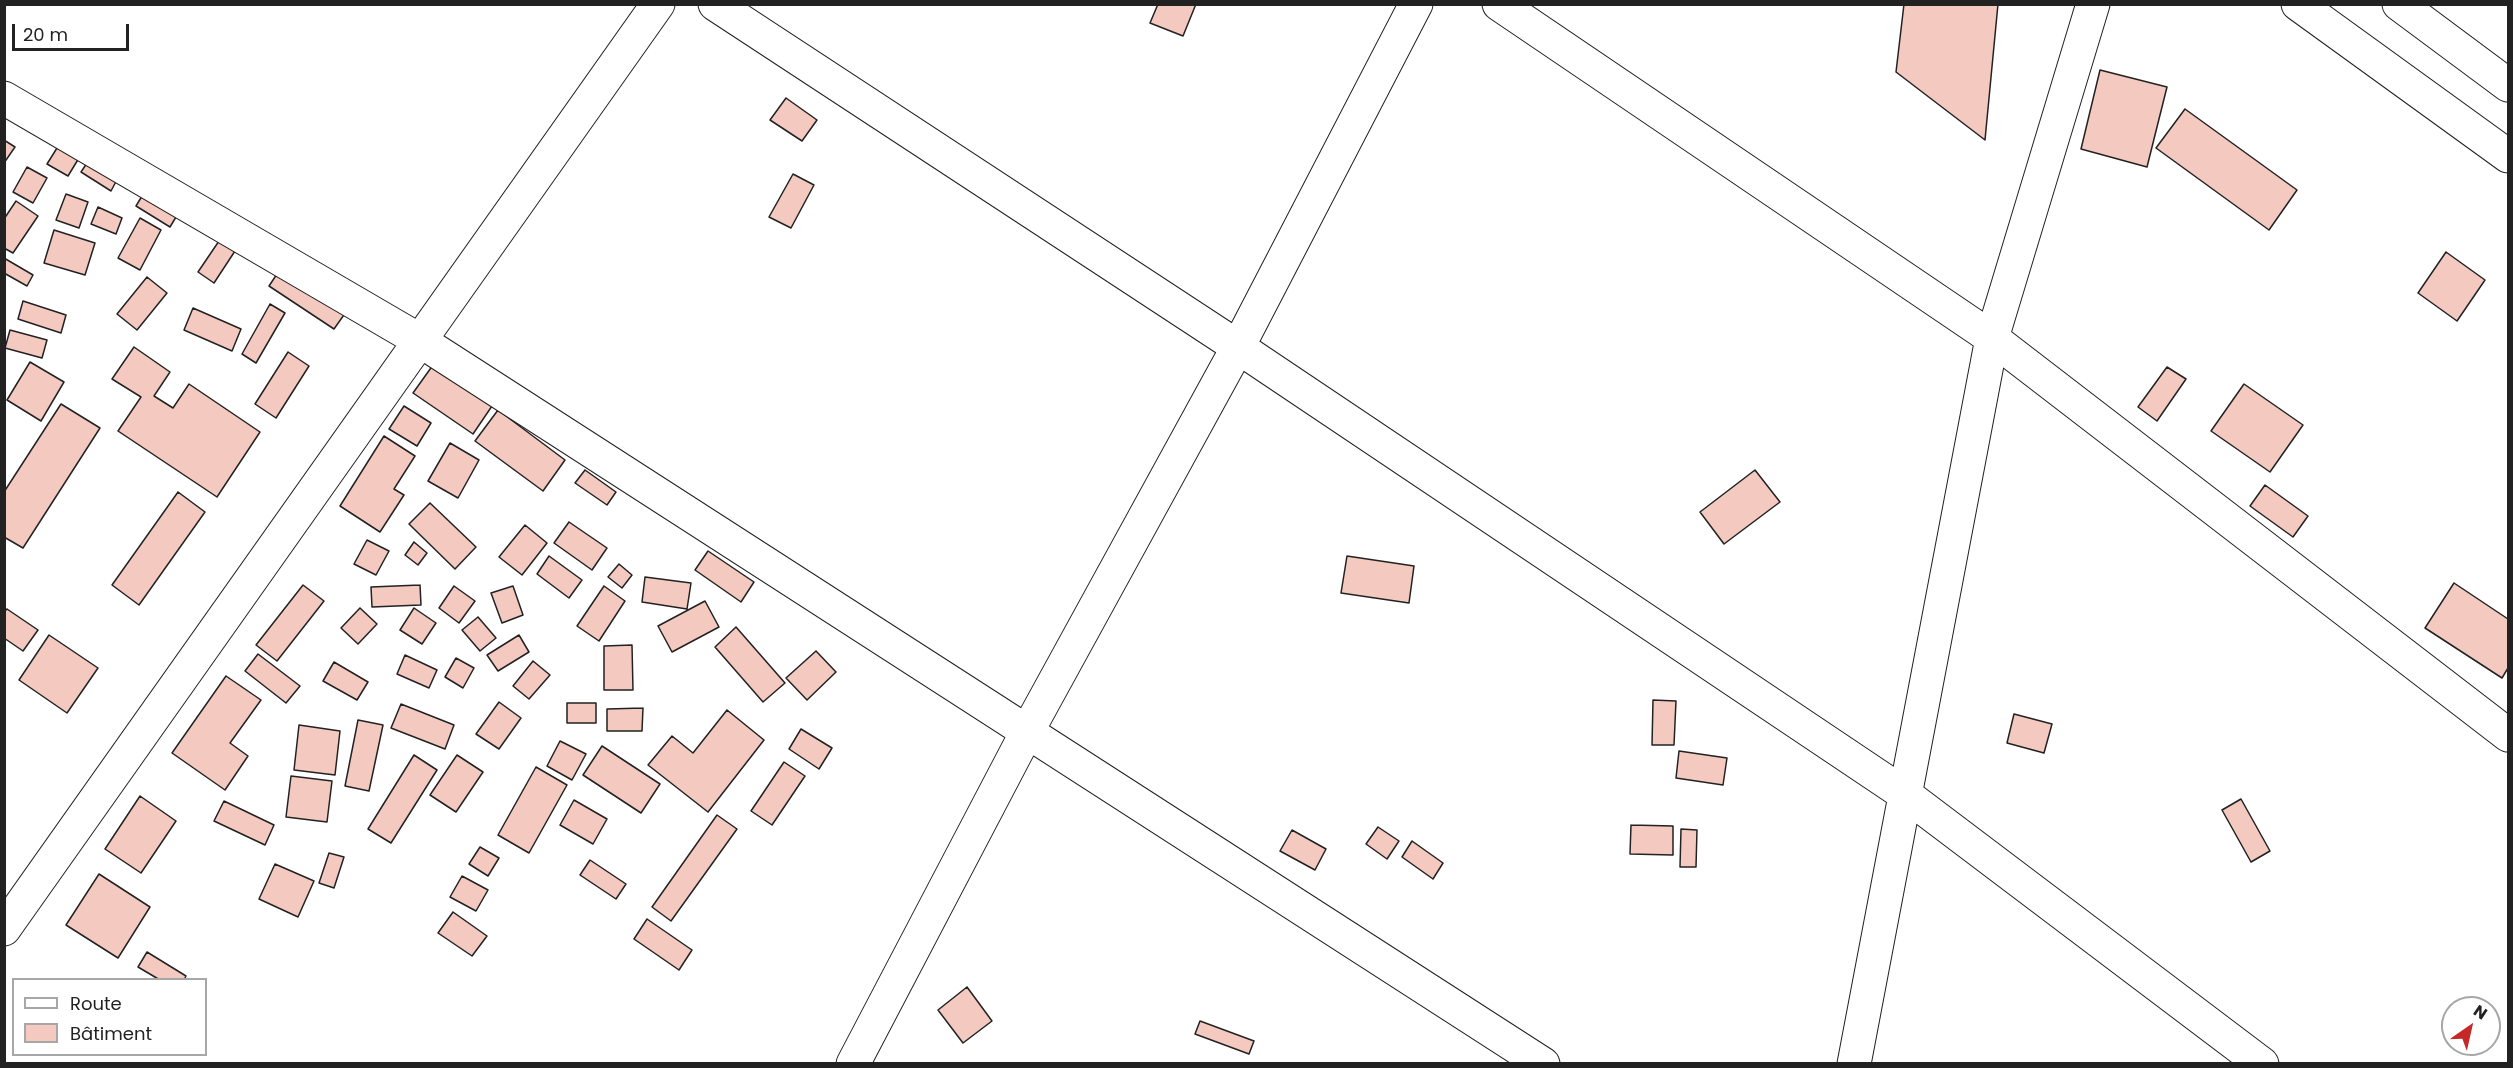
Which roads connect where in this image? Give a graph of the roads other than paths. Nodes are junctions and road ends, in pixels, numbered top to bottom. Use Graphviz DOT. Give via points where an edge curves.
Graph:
graph roads {
  1 [pos="658,4"];
  2 [pos="715,4"];
  3 [pos="1416,4"];
  4 [pos="1499,4"];
  5 [pos="2093,4"];
  6 [pos="2298,4"];
  7 [pos="2398,4"];
  8 [pos="2508,85"];
  9 [pos="4,98"];
  10 [pos="2508,156"];
  11 [pos="1992,338"];
  12 [pos="419,340"];
  13 [pos="1238,347"];
  14 [pos="1028,730"];
  15 [pos="2508,735"];
  16 [pos="1906,795"];
  17 [pos="4,929"];
  18 [pos="853,1064"];
  19 [pos="1543,1064"];
  20 [pos="1854,1064"];
  21 [pos="2262,1064"];
  1 -- 12 [label="main road"];
  2 -- 13 [label="main road"];
  3 -- 13 [label="main road"];
  4 -- 11 [label="main road"];
  5 -- 11 [label="main road"];
  6 -- 10 [label="main road"];
  7 -- 8 [label="main road"];
  9 -- 12 [label="main road"];
  11 -- 15 [label="main road"];
  11 -- 16 [label="main road"];
  12 -- 14 [label="main road"];
  12 -- 17 [label="main road"];
  13 -- 14 [label="main road"];
  13 -- 16 [label="main road"];
  14 -- 18 [label="main road"];
  14 -- 19 [label="main road"];
  16 -- 20 [label="main road"];
  16 -- 21 [label="main road"];
}
